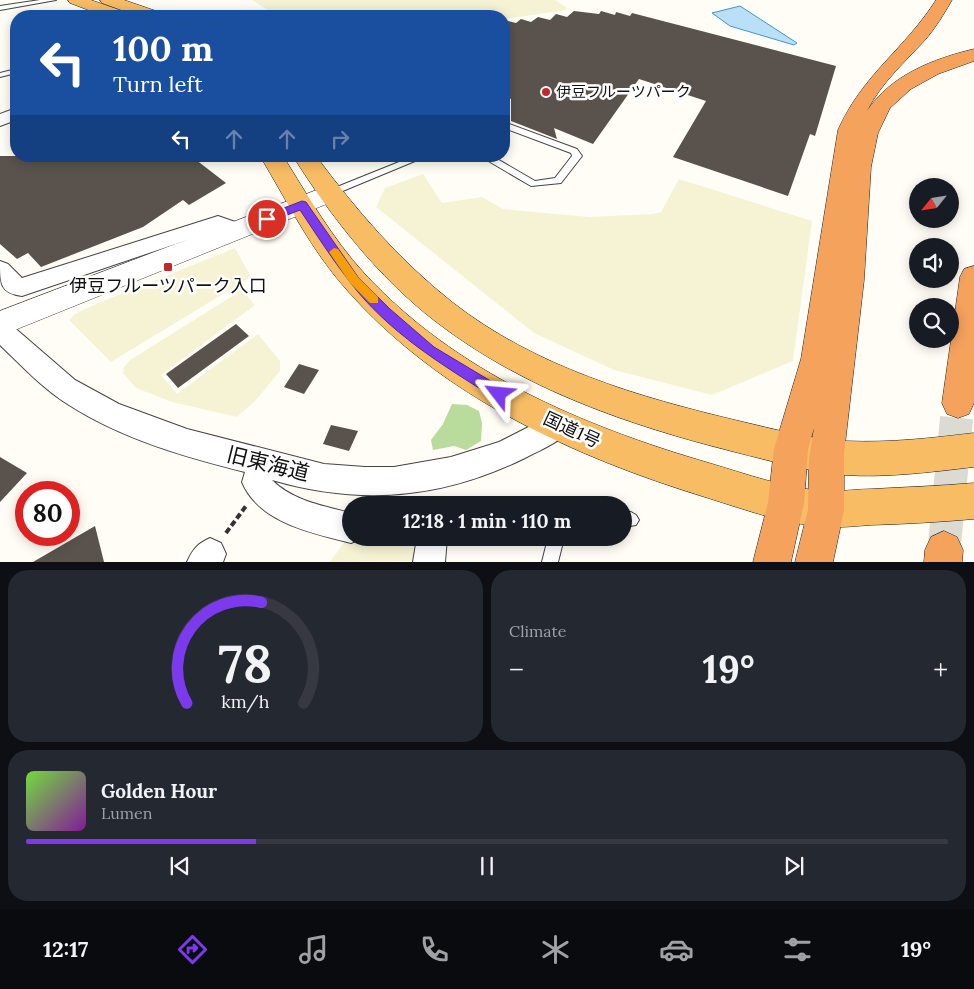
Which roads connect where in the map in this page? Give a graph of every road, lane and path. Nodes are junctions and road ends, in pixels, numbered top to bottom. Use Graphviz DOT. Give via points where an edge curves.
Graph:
graph roads {
  1 [pos="53,0"];
  2 [pos="76,0"];
  3 [pos="108,0"];
  4 [pos="944,0"];
  5 [pos="0,8"];
  6 [pos="103,10"];
  7 [pos="137,10"];
  8 [pos="974,55"];
  9 [pos="510,129"];
  10 [pos="277,162"];
  11 [pos="306,162"];
  12 [pos="408,162"];
  13 [pos="495,162"];
  14 [pos="316,199"];
  15 [pos="237,230"];
  16 [pos="0,270"];
  17 [pos="974,277"];
  18 [pos="0,324"];
  19 [pos="0,330"];
  20 [pos="958,403"];
  21 [pos="558,425"];
  22 [pos="791,449"];
  23 [pos="974,450"];
  24 [pos="827,456"];
  25 [pos="261,476"];
  26 [pos="974,501"];
  27 [pos="786,503"];
  28 [pos="826,509"];
  29 [pos="342,525"];
  30 [pos="431,546"];
  31 [pos="554,546"];
  32 [pos="207,558"];
  33 [pos="429,562"];
  34 [pos="550,562"];
  35 [pos="772,562"];
  36 [pos="814,562"];
  1 -- 5 [label="lane"];
  2 -- 6 [label="highway"];
  3 -- 7 [label="highway"];
  4 -- 22 [label="highway" via="919,34 873,83 855,111 849,130 816,359"];
  8 -- 24 [label="highway" via="945,64 906,83 874,116 866,138"];
  9 -- 13 [label="lane" via="574,151 577,156 558,181 534,184"];
  10 -- 14 [label="highway, 国道1号"];
  11 -- 14 [label="highway, 国道1号"];
  12 -- 14 [label="lane"];
  14 -- 15 [label="street"];
  14 -- 21 [label="highway, 国道1号" via="354,280 386,312 430,351 484,386"];
  14 -- 22 [label="highway, 国道1号" via="422,294 468,329 528,364 590,393 678,422"];
  15 -- 16 [label="street" via="218,223 202,227 22,288 13,286"];
  15 -- 18 [label="street"];
  17 -- 20 [label="highway"];
  19 -- 25 [label="street, 旧東海道" via="52,379 91,404 219,452"];
  21 -- 25 [label="street, 旧東海道" via="518,449 433,478 406,481"];
  21 -- 27 [label="highway, 国道1号" via="614,450 695,478"];
  22 -- 24 [label="highway, 国道1号"];
  22 -- 27 [label="highway"];
  23 -- 24 [label="highway, 国道1号" via="876,459"];
  24 -- 28 [label="highway"];
  25 -- 29 [label="street" via="270,499"];
  25 -- 32 [label="path"];
  26 -- 28 [label="highway, 国道1号"];
  27 -- 28 [label="highway, 国道1号"];
  27 -- 35 [label="highway"];
  28 -- 36 [label="highway"];
  30 -- 33 [label="street"];
  31 -- 34 [label="lane"];
}
